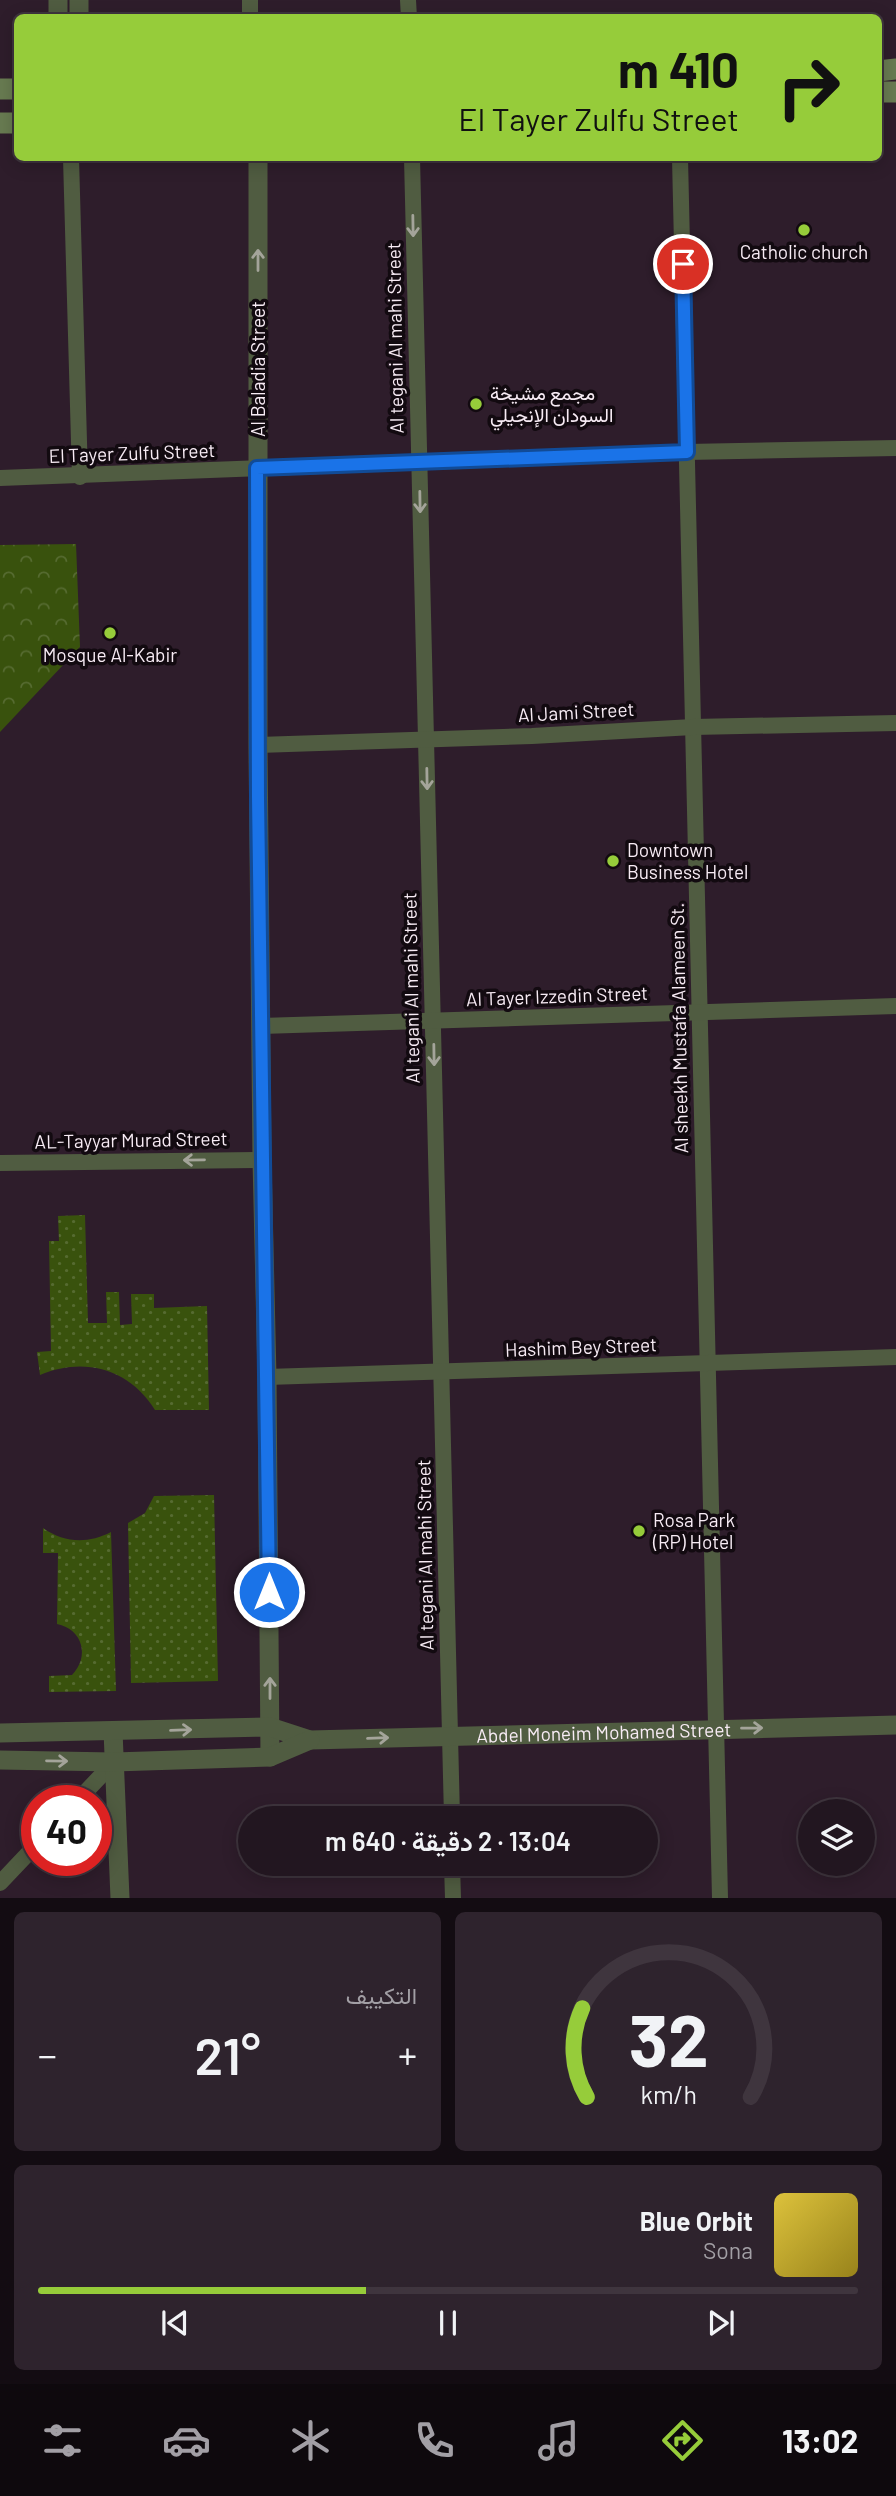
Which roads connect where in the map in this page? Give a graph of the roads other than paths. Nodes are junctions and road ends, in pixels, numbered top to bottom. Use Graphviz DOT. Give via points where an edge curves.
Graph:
graph roads {
  1 [pos="71,161"];
  2 [pos="258,161"];
  3 [pos="412,161"];
  4 [pos="680,161"];
  5 [pos="896,447"];
  6 [pos="687,452"];
  7 [pos="419,462"];
  8 [pos="257,468"];
  9 [pos="80,477"];
  10 [pos="0,478"];
  11 [pos="896,723"];
  12 [pos="693,727"];
  13 [pos="426,740"];
  14 [pos="258,745"];
  15 [pos="896,1006"];
  16 [pos="700,1012"];
  17 [pos="433,1022"];
  18 [pos="261,1026"];
  19 [pos="262,1160"];
  20 [pos="0,1163"];
  21 [pos="896,1357"];
  22 [pos="708,1364"];
  23 [pos="441,1373"];
  24 [pos="267,1377"];
  25 [pos="896,1724"];
  26 [pos="270,1727"];
  27 [pos="717,1729"];
  28 [pos="113,1731"];
  29 [pos="0,1733"];
  30 [pos="450,1736"];
  31 [pos="310,1740"];
  32 [pos="270,1756"];
  33 [pos="0,1760"];
  34 [pos="114,1762"];
  35 [pos="92,1785"];
  36 [pos="452,1806"];
  37 [pos="21,1861"];
  38 [pos="452,1876"];
  39 [pos="0,1884"];
  40 [pos="120,1898"];
  41 [pos="453,1898"];
  42 [pos="720,1898"];
  1 -- 9 [label="street"];
  8 -- 2 [label="street, Al Baladia Street, one-way"];
  3 -- 7 [label="street, Al tegani Al mahi Street, one-way"];
  4 -- 6 [label="street, Al sheekh Mustafa Alameen St."];
  5 -- 6 [label="street, El Tayer Zulfu Street"];
  6 -- 7 [label="street, El Tayer Zulfu Street"];
  6 -- 12 [label="street, Al sheekh Mustafa Alameen St."];
  7 -- 8 [label="street, El Tayer Zulfu Street"];
  7 -- 13 [label="street, Al tegani Al mahi Street, one-way"];
  8 -- 9 [label="street, El Tayer Zulfu Street"];
  8 -- 14 [label="street, Al Baladia Street"];
  9 -- 10 [label="street, El Tayer Zulfu Street"];
  11 -- 12 [label="street, Al Jami Street"];
  12 -- 13 [label="street, Al Jami Street"];
  12 -- 16 [label="street, Al sheekh Mustafa Alameen St."];
  13 -- 14 [label="street, Al Jami Street"];
  13 -- 17 [label="street, Al tegani Al mahi Street, one-way"];
  14 -- 18 [label="street, Al Baladia Street"];
  15 -- 16 [label="street, Al Tayer Izzedin Street"];
  16 -- 17 [label="street, Al Tayer Izzedin Street"];
  16 -- 22 [label="street, Al sheekh Mustafa Alameen St."];
  17 -- 18 [label="street, Al Tayer Izzedin Street"];
  17 -- 23 [label="street, Al tegani Al mahi Street, one-way"];
  18 -- 19 [label="street, Al Baladia Street"];
  19 -- 20 [label="street, AL-Tayyar Murad Street, one-way"];
  19 -- 24 [label="street, Al Baladia Street"];
  21 -- 22 [label="street, Hashim Bey Street"];
  22 -- 23 [label="street, Hashim Bey Street"];
  22 -- 27 [label="street, Al sheekh Mustafa Alameen St."];
  23 -- 24 [label="street, Hashim Bey Street"];
  23 -- 30 [label="street, Al tegani Al mahi Street"];
  26 -- 24 [label="street, Al Baladia Street, one-way"];
  27 -- 25 [label="street, Abdel Moneim Mohamed Street, one-way"];
  28 -- 26 [label="street, one-way"];
  26 -- 31 [label="street"];
  26 -- 32 [label="street, Al Baladia Street"];
  27 -- 30 [label="street, Abdel Moneim Mohamed Street"];
  27 -- 42 [label="street, Al sheekh Mustafa Alameen St."];
  28 -- 29 [label="street"];
  28 -- 34 [label="street"];
  31 -- 30 [label="street, Abdel Moneim Mohamed Street, one-way"];
  30 -- 36 [label="street, Al tegani Al mahi Street"];
  31 -- 32 [label="street"];
  32 -- 34 [label="street"];
  33 -- 34 [label="street, one-way"];
  34 -- 35 [label="street"];
  34 -- 40 [label="street"];
  37 -- 39 [label="street"];
  38 -- 41 [label="street"];
}
